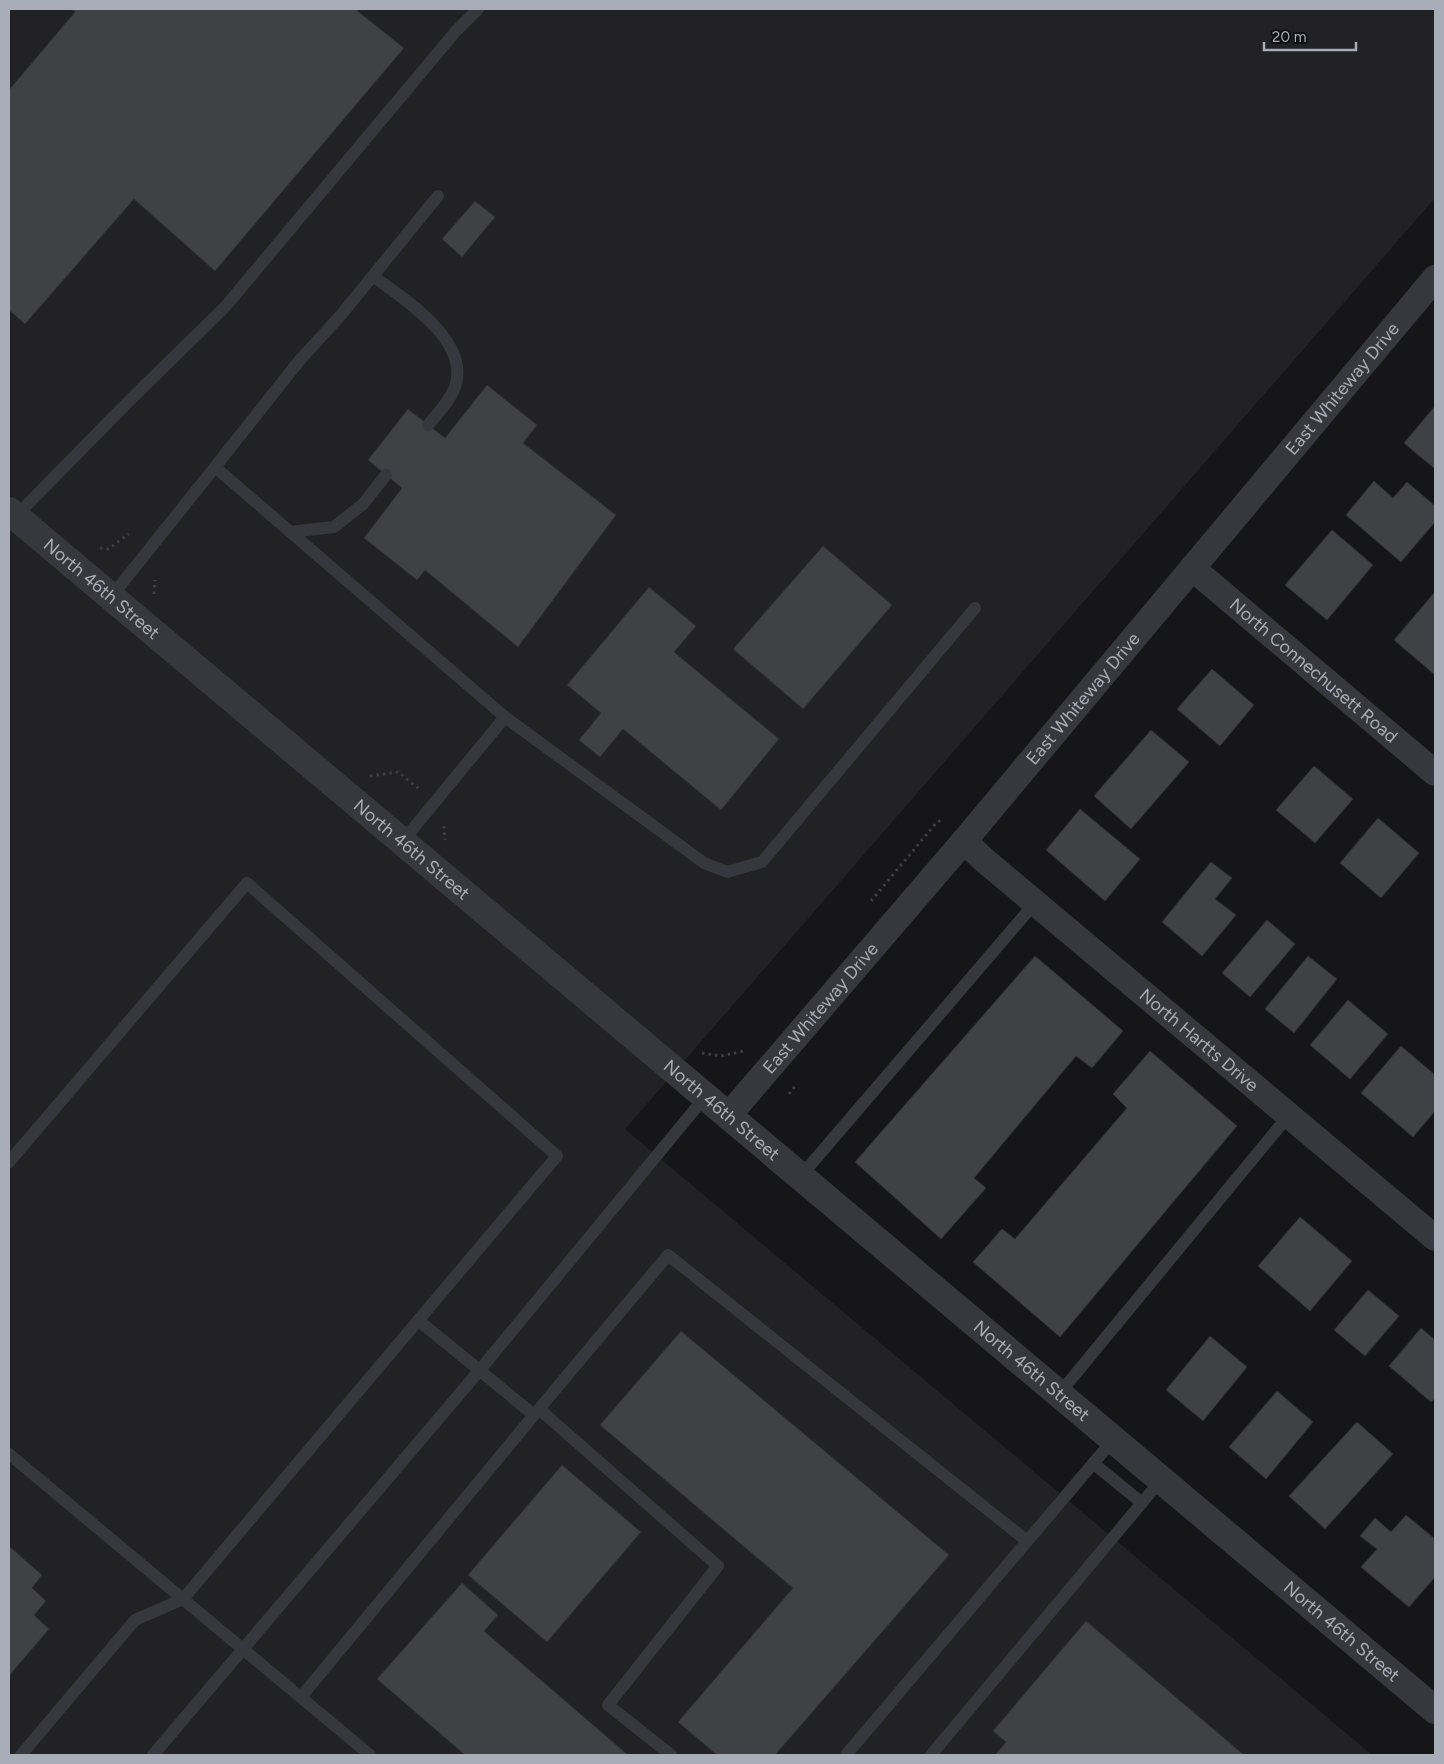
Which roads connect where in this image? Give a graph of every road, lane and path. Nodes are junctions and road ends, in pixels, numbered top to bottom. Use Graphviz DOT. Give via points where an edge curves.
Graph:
graph roads {
  1 [pos="478,9"];
  2 [pos="438,196"];
  3 [pos="373,276"];
  4 [pos="1430,294"];
  5 [pos="428,425"];
  6 [pos="215,467"];
  7 [pos="386,475"];
  8 [pos="12,514"];
  9 [pos="290,532"];
  10 [pos="129,534"];
  11 [pos="99,548"];
  12 [pos="1192,568"];
  13 [pos="158,572"];
  14 [pos="111,597"];
  15 [pos="153,601"];
  16 [pos="975,608"];
  17 [pos="505,717"];
  18 [pos="1435,773"];
  19 [pos="964,841"];
  20 [pos="402,842"];
  21 [pos="1035,903"];
  22 [pos="693,1051"];
  23 [pos="744,1052"];
  24 [pos="705,1097"];
  25 [pos="1289,1115"];
  26 [pos="728,1116"];
  27 [pos="9,1162"];
  28 [pos="800,1177"];
  29 [pos="1435,1238"];
  30 [pos="418,1320"];
  31 [pos="479,1371"];
  32 [pos="1059,1394"];
  33 [pos="537,1412"];
  34 [pos="1113,1440"];
  35 [pos="9,1454"];
  36 [pos="1093,1463"];
  37 [pos="1161,1480"];
  38 [pos="1142,1503"];
  39 [pos="1028,1541"];
  40 [pos="183,1599"];
  41 [pos="243,1649"];
  42 [pos="301,1697"];
  43 [pos="1433,1704"];
  44 [pos="21,1755"];
  45 [pos="154,1755"];
  46 [pos="370,1755"];
  47 [pos="671,1755"];
  48 [pos="846,1755"];
  49 [pos="931,1755"];
  1 -- 8 [label="lane" via="456,31 225,307"];
  2 -- 3 [label="lane"];
  3 -- 5 [label="lane" via="418,309 445,337 458,364 455,387"];
  3 -- 6 [label="lane"];
  4 -- 12 [label="street, East Whiteway Drive"];
  6 -- 9 [label="lane"];
  6 -- 14 [label="lane"];
  7 -- 9 [label="lane" via="363,504 334,527"];
  8 -- 14 [label="street, North 46th Street"];
  9 -- 17 [label="lane"];
  10 -- 11 [label="path" via="108,549"];
  12 -- 18 [label="street, North Connechusett Road"];
  12 -- 19 [label="street, East Whiteway Drive"];
  13 -- 15 [label="path"];
  14 -- 20 [label="street, North 46th Street"];
  16 -- 17 [label="lane" via="762,862 728,872 704,863"];
  17 -- 20 [label="lane"];
  19 -- 21 [label="street, North Hartts Drive"];
  19 -- 26 [label="street, East Whiteway Drive"];
  20 -- 24 [label="street, North 46th Street"];
  21 -- 25 [label="street, North Hartts Drive"];
  21 -- 28 [label="lane"];
  22 -- 23 [label="path" via="721,1056"];
  24 -- 26 [label="street, North 46th Street"];
  24 -- 31 [label="lane"];
  25 -- 29 [label="street, North Hartts Drive"];
  25 -- 32 [label="lane"];
  26 -- 28 [label="street, North 46th Street"];
  27 -- 30 [label="lane" via="247,882 557,1156"];
  28 -- 32 [label="street, North 46th Street"];
  30 -- 31 [label="lane"];
  30 -- 40 [label="lane"];
  31 -- 33 [label="lane"];
  31 -- 41 [label="lane"];
  32 -- 34 [label="street, North 46th Street"];
  33 -- 39 [label="lane" via="668,1255"];
  33 -- 42 [label="lane"];
  33 -- 47 [label="lane" via="718,1566 608,1705"];
  34 -- 36 [label="lane"];
  34 -- 37 [label="street, North 46th Street"];
  35 -- 40 [label="lane"];
  36 -- 38 [label="lane"];
  36 -- 39 [label="lane"];
  37 -- 38 [label="lane"];
  37 -- 43 [label="street, North 46th Street"];
  38 -- 49 [label="lane"];
  39 -- 48 [label="lane"];
  40 -- 41 [label="lane"];
  40 -- 44 [label="lane" via="134,1620"];
  41 -- 42 [label="lane"];
  41 -- 45 [label="lane"];
  42 -- 46 [label="lane"];
}
